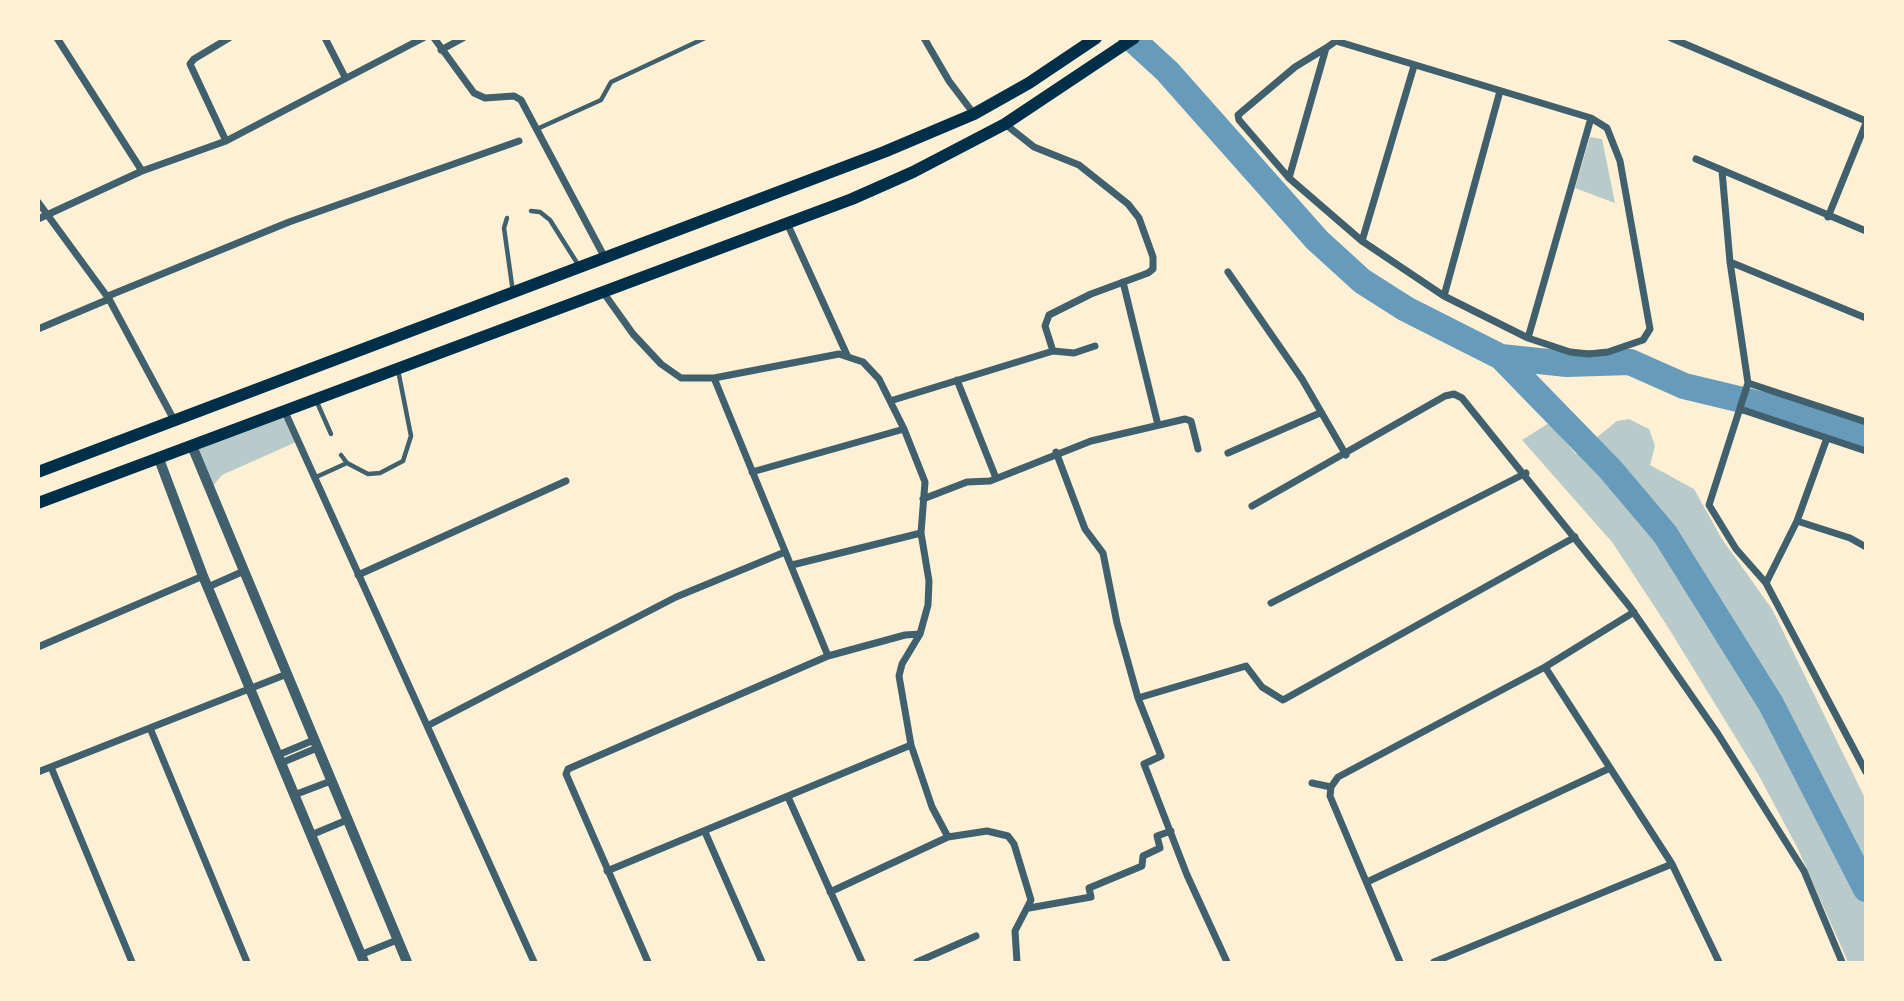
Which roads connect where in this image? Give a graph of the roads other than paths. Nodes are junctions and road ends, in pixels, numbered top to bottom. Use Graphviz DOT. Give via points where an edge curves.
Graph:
graph roads {
  1 [pos="229,38"];
  2 [pos="325,38"];
  3 [pos="423,38"];
  4 [pos="434,38"];
  5 [pos="463,38"];
  6 [pos="705,38"];
  7 [pos="924,38"];
  8 [pos="1134,38"];
  9 [pos="1671,38"];
  10 [pos="60,39"];
  11 [pos="1094,40"];
  12 [pos="1337,40"];
  13 [pos="1326,48"];
  14 [pos="441,50"];
  15 [pos="1414,66"];
  16 [pos="345,77"];
  17 [pos="1500,91"];
  18 [pos="974,114"];
  19 [pos="1591,118"];
  20 [pos="1866,122"];
  21 [pos="1005,124"];
  22 [pos="537,129"];
  23 [pos="226,141"];
  24 [pos="519,141"];
  25 [pos="1696,159"];
  26 [pos="1722,170"];
  27 [pos="142,172"];
  28 [pos="1289,178"];
  29 [pos="38,202"];
  30 [pos="531,211"];
  31 [pos="47,214"];
  32 [pos="1828,217"];
  33 [pos="507,218"];
  34 [pos="38,219"];
  35 [pos="788,223"];
  36 [pos="1866,232"];
  37 [pos="1362,241"];
  38 [pos="606,259"];
  39 [pos="1730,262"];
  40 [pos="581,268"];
  41 [pos="1228,272"];
  42 [pos="1123,282"];
  43 [pos="603,290"];
  44 [pos="513,293"];
  45 [pos="1444,296"];
  46 [pos="108,298"];
  47 [pos="1866,318"];
  48 [pos="38,330"];
  49 [pos="1528,338"];
  50 [pos="1095,346"];
  51 [pos="1053,351"];
  52 [pos="847,355"];
  53 [pos="398,369"];
  54 [pos="714,378"];
  55 [pos="957,380"];
  56 [pos="1746,387"];
  57 [pos="316,400"];
  58 [pos="890,401"];
  59 [pos="1741,406"];
  60 [pos="285,412"];
  61 [pos="1320,413"];
  62 [pos="174,420"];
  63 [pos="1866,422"];
  64 [pos="1158,425"];
  65 [pos="904,429"];
  66 [pos="331,434"];
  67 [pos="1827,438"];
  68 [pos="192,446"];
  69 [pos="1198,449"];
  70 [pos="1866,451"];
  71 [pos="1056,452"];
  72 [pos="1228,453"];
  73 [pos="1346,454"];
  74 [pos="341,455"];
  75 [pos="159,459"];
  76 [pos="347,463"];
  77 [pos="38,472"];
  78 [pos="752,472"];
  79 [pos="1526,473"];
  80 [pos="314,478"];
  81 [pos="996,478"];
  82 [pos="566,481"];
  83 [pos="923,499"];
  84 [pos="38,503"];
  85 [pos="1252,506"];
  86 [pos="1797,521"];
  87 [pos="921,533"];
  88 [pos="1575,537"];
  89 [pos="1866,547"];
  90 [pos="785,552"];
  91 [pos="792,565"];
  92 [pos="239,573"];
  93 [pos="358,575"];
  94 [pos="203,576"];
  95 [pos="1766,583"];
  96 [pos="212,585"];
  97 [pos="1271,603"];
  98 [pos="1634,612"];
  99 [pos="920,634"];
  100 [pos="38,647"];
  101 [pos="828,656"];
  102 [pos="1545,667"];
  103 [pos="287,674"];
  104 [pos="251,689"];
  105 [pos="1138,698"];
  106 [pos="427,726"];
  107 [pos="150,728"];
  108 [pos="312,745"];
  109 [pos="911,745"];
  110 [pos="284,757"];
  111 [pos="51,767"];
  112 [pos="1610,768"];
  113 [pos="38,772"];
  114 [pos="1866,772"];
  115 [pos="326,783"];
  116 [pos="1312,783"];
  117 [pos="1331,787"];
  118 [pos="299,793"];
  119 [pos="788,797"];
  120 [pos="344,822"];
  121 [pos="1171,831"];
  122 [pos="705,832"];
  123 [pos="315,834"];
  124 [pos="948,836"];
  125 [pos="1672,864"];
  126 [pos="607,871"];
  127 [pos="1367,882"];
  128 [pos="830,892"];
  129 [pos="1029,908"];
  130 [pos="976,936"];
  131 [pos="397,940"];
  132 [pos="362,959"];
  133 [pos="132,962"];
  134 [pos="247,962"];
  135 [pos="407,962"];
  136 [pos="534,962"];
  137 [pos="648,962"];
  138 [pos="762,962"];
  139 [pos="862,962"];
  140 [pos="917,962"];
  141 [pos="1017,962"];
  142 [pos="1227,962"];
  143 [pos="1401,962"];
  144 [pos="1434,962"];
  145 [pos="1719,962"];
  146 [pos="1842,962"];
  1 -- 23 [label="street" via="190,64"];
  2 -- 16 [label="street"];
  3 -- 16 [label="street"];
  4 -- 14 [label="street"];
  5 -- 14 [label="street"];
  6 -- 22 [label="lane" via="611,82 601,100"];
  7 -- 18 [label="street"];
  8 -- 21 [label="main road"];
  9 -- 20 [label="street"];
  10 -- 27 [label="street"];
  11 -- 18 [label="main road"];
  12 -- 13 [label="street"];
  12 -- 15 [label="street"];
  13 -- 28 [label="street"];
  13 -- 28 [label="street" via="1294,67 1238,115"];
  14 -- 22 [label="street" via="468,89 485,98 518,97"];
  15 -- 17 [label="street"];
  15 -- 37 [label="street"];
  16 -- 23 [label="street"];
  17 -- 19 [label="street"];
  17 -- 45 [label="street"];
  18 -- 38 [label="main road"];
  19 -- 49 [label="street"];
  19 -- 49 [label="street" via="1607,128 1618,152 1649,332 1635,344 1589,354"];
  20 -- 32 [label="street"];
  21 -- 35 [label="main road" via="913,172"];
  21 -- 42 [label="street" via="1034,147 1079,164 1099,178 1139,218 1153,269"];
  22 -- 38 [label="street"];
  23 -- 27 [label="street"];
  24 -- 46 [label="street" via="289,222"];
  25 -- 26 [label="street"];
  26 -- 32 [label="street"];
  26 -- 39 [label="street"];
  27 -- 31 [label="street"];
  28 -- 37 [label="street"];
  29 -- 31 [label="street"];
  30 -- 40 [label="lane" via="550,220"];
  31 -- 34 [label="street"];
  31 -- 46 [label="street"];
  32 -- 36 [label="street"];
  33 -- 44 [label="lane" via="504,228"];
  35 -- 43 [label="main road"];
  35 -- 52 [label="street"];
  37 -- 45 [label="street"];
  38 -- 40 [label="main road"];
  39 -- 47 [label="street"];
  39 -- 56 [label="street"];
  40 -- 44 [label="main road"];
  41 -- 61 [label="street" via="1302,379"];
  42 -- 51 [label="street" via="1049,315 1045,326"];
  42 -- 64 [label="street"];
  43 -- 53 [label="main road"];
  43 -- 54 [label="street" via="633,334 661,364 681,378"];
  44 -- 62 [label="main road"];
  45 -- 49 [label="street"];
  46 -- 48 [label="street"];
  46 -- 62 [label="street"];
  50 -- 51 [label="street" via="1074,353"];
  51 -- 55 [label="street"];
  52 -- 54 [label="street"];
  52 -- 58 [label="street" via="875,373"];
  53 -- 57 [label="main road"];
  53 -- 76 [label="lane" via="409,417 409,452 396,467 380,473 368,474"];
  54 -- 78 [label="street"];
  55 -- 58 [label="street"];
  55 -- 81 [label="street"];
  56 -- 59 [label="street"];
  56 -- 63 [label="street"];
  57 -- 60 [label="main road"];
  57 -- 66 [label="lane"];
  58 -- 65 [label="street"];
  59 -- 67 [label="street"];
  59 -- 95 [label="street" via="1708,501 1736,549"];
  60 -- 68 [label="main road"];
  60 -- 80 [label="street"];
  61 -- 72 [label="street"];
  61 -- 73 [label="street"];
  62 -- 77 [label="main road"];
  64 -- 69 [label="street" via="1191,421"];
  64 -- 71 [label="street"];
  65 -- 78 [label="street"];
  65 -- 83 [label="street" via="925,482"];
  67 -- 70 [label="street"];
  67 -- 86 [label="street"];
  68 -- 75 [label="main road"];
  68 -- 92 [label="street"];
  71 -- 81 [label="street"];
  71 -- 105 [label="street" via="1085,529 1103,553"];
  73 -- 79 [label="street" via="1454,394"];
  73 -- 85 [label="street"];
  74 -- 76 [label="lane"];
  75 -- 84 [label="main road"];
  75 -- 94 [label="street"];
  76 -- 80 [label="lane"];
  78 -- 90 [label="street"];
  79 -- 88 [label="street"];
  79 -- 97 [label="street"];
  80 -- 93 [label="street"];
  81 -- 83 [label="street" via="967,482"];
  82 -- 93 [label="street"];
  83 -- 87 [label="street"];
  86 -- 89 [label="street"];
  86 -- 95 [label="street"];
  87 -- 91 [label="street"];
  87 -- 99 [label="street" via="929,588"];
  88 -- 98 [label="street"];
  88 -- 105 [label="street" via="1283,700 1262,687 1246,666"];
  90 -- 91 [label="street"];
  90 -- 106 [label="street" via="676,597"];
  91 -- 101 [label="street"];
  92 -- 96 [label="street"];
  92 -- 103 [label="street"];
  93 -- 106 [label="street"];
  94 -- 96 [label="street"];
  94 -- 100 [label="street"];
  95 -- 114 [label="street"];
  96 -- 104 [label="street"];
  98 -- 102 [label="street"];
  98 -- 146 [label="street" via="1782,832 1804,871"];
  99 -- 101 [label="street"];
  99 -- 109 [label="street" via="899,676"];
  101 -- 126 [label="street" via="570,768 569,779"];
  102 -- 112 [label="street"];
  102 -- 117 [label="street" via="1338,777"];
  103 -- 104 [label="street"];
  103 -- 108 [label="street"];
  104 -- 107 [label="street"];
  104 -- 110 [label="street"];
  105 -- 121 [label="street" via="1161,756 1144,764"];
  106 -- 136 [label="street"];
  107 -- 111 [label="street"];
  107 -- 134 [label="street"];
  108 -- 110 [label="street"];
  108 -- 115 [label="street"];
  109 -- 119 [label="street"];
  109 -- 124 [label="street" via="932,807"];
  110 -- 118 [label="street"];
  111 -- 113 [label="street"];
  111 -- 133 [label="street"];
  112 -- 125 [label="street"];
  112 -- 127 [label="street"];
  115 -- 118 [label="street"];
  115 -- 120 [label="street"];
  116 -- 117 [label="street"];
  117 -- 127 [label="street" via="1330,796"];
  118 -- 123 [label="street"];
  119 -- 122 [label="street"];
  119 -- 128 [label="street"];
  120 -- 123 [label="street"];
  120 -- 131 [label="street"];
  121 -- 129 [label="street" via="1157,836 1160,848 1143,856 1142,866 1089,888 1091,897"];
  121 -- 142 [label="street"];
  122 -- 126 [label="street"];
  122 -- 138 [label="street"];
  123 -- 132 [label="street"];
  124 -- 128 [label="street"];
  124 -- 129 [label="street" via="977,830 1008,836 1028,888"];
  125 -- 144 [label="street"];
  125 -- 145 [label="street"];
  126 -- 137 [label="street"];
  127 -- 143 [label="street"];
  128 -- 139 [label="street"];
  129 -- 141 [label="street" via="1015,931"];
  130 -- 140 [label="street"];
  131 -- 132 [label="street"];
  131 -- 135 [label="street"];
}
